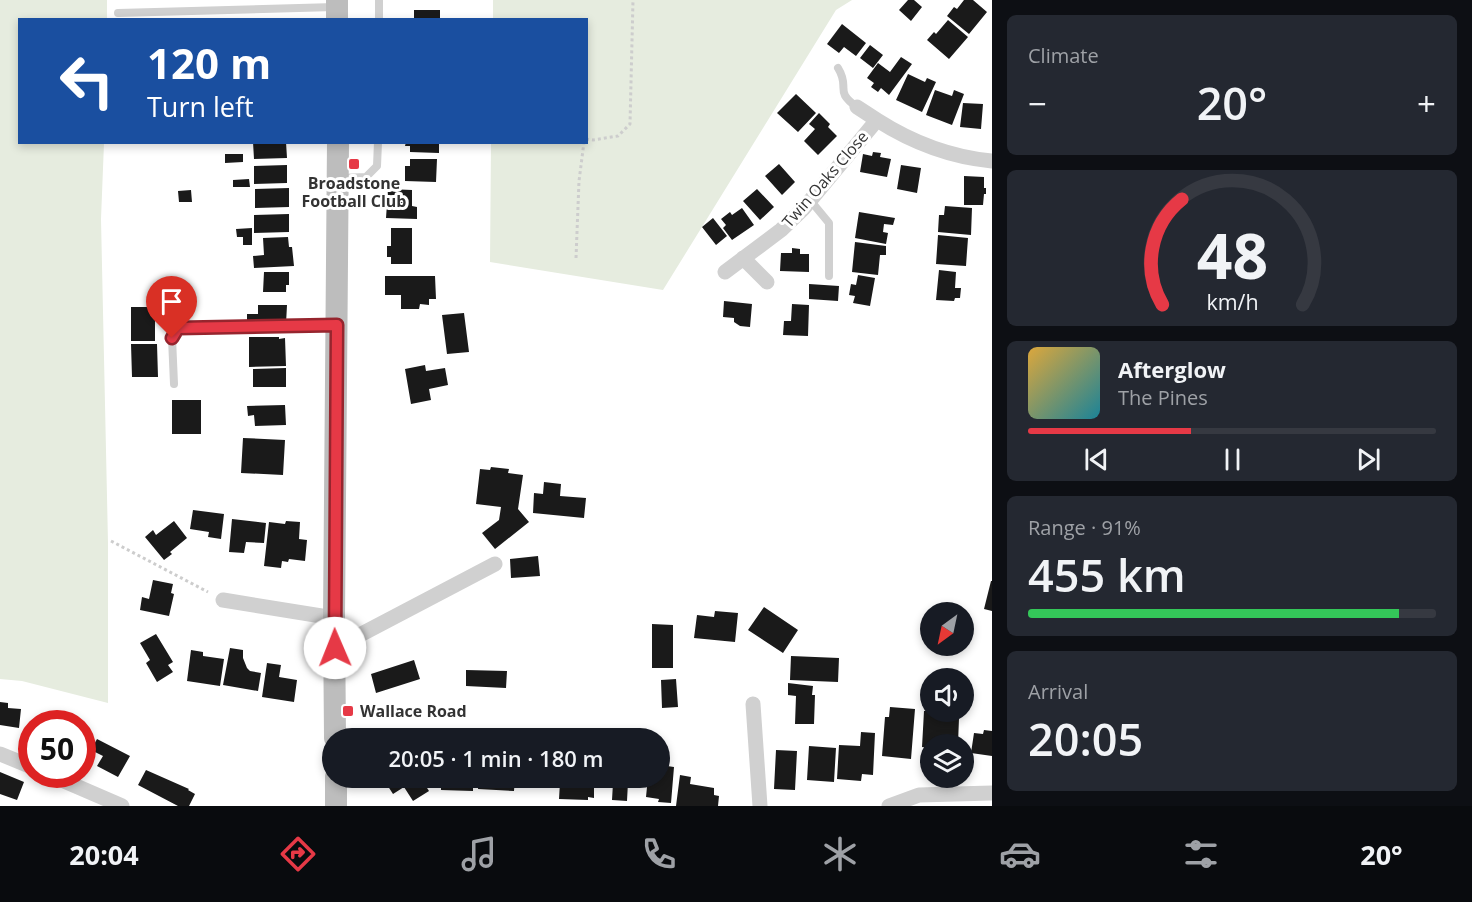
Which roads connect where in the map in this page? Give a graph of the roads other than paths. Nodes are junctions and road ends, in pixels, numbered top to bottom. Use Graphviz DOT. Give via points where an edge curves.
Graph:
graph roads {
  1 [pos="379,0"];
  2 [pos="337,9"];
  3 [pos="118,13"];
  4 [pos="379,18"];
  5 [pos="838,68"];
  6 [pos="857,107"];
  7 [pos="877,120"];
  8 [pos="338,144"];
  9 [pos="378,144"];
  10 [pos="992,161"];
  11 [pos="338,178"];
  12 [pos="810,200"];
  13 [pos="743,258"];
  14 [pos="725,272"];
  15 [pos="829,276"];
  16 [pos="767,282"];
  17 [pos="337,325"];
  18 [pos="174,384"];
  19 [pos="495,564"];
  20 [pos="223,600"];
  21 [pos="334,618"];
  22 [pos="335,648"];
  23 [pos="753,704"];
  24 [pos="335,728"];
  25 [pos="0,754"];
  26 [pos="18,761"];
  27 [pos="80,788"];
  28 [pos="336,788"];
  29 [pos="992,793"];
  30 [pos="122,806"];
  31 [pos="336,806"];
  32 [pos="760,806"];
  33 [pos="889,806"];
  1 -- 4 [label="lane"];
  2 -- 3 [label="lane"];
  5 -- 6 [label="lane" via="845,99"];
  6 -- 7 [label="street, Twin Oaks Close"];
  7 -- 10 [label="street, Twin Oaks Close" via="927,147"];
  7 -- 12 [label="street, Twin Oaks Close"];
  8 -- 11 [label="main road"];
  9 -- 11 [label="lane" via="377,166 366,177"];
  11 -- 17 [label="main road"];
  12 -- 13 [label="street, Twin Oaks Close" via="781,230"];
  12 -- 15 [label="lane" via="829,222"];
  13 -- 14 [label="street, Twin Oaks Close"];
  13 -- 16 [label="street"];
  17 -- 18 [label="lane" via="178,328 172,338"];
  17 -- 21 [label="main road"];
  19 -- 22 [label="street"];
  20 -- 21 [label="street"];
  21 -- 22 [label="main road"];
  22 -- 24 [label="main road"];
  23 -- 32 [label="street"];
  25 -- 26 [label="street"];
  27 -- 30 [label="street"];
  28 -- 31 [label="main road"];
  29 -- 33 [label="street" via="919,795"];
}
